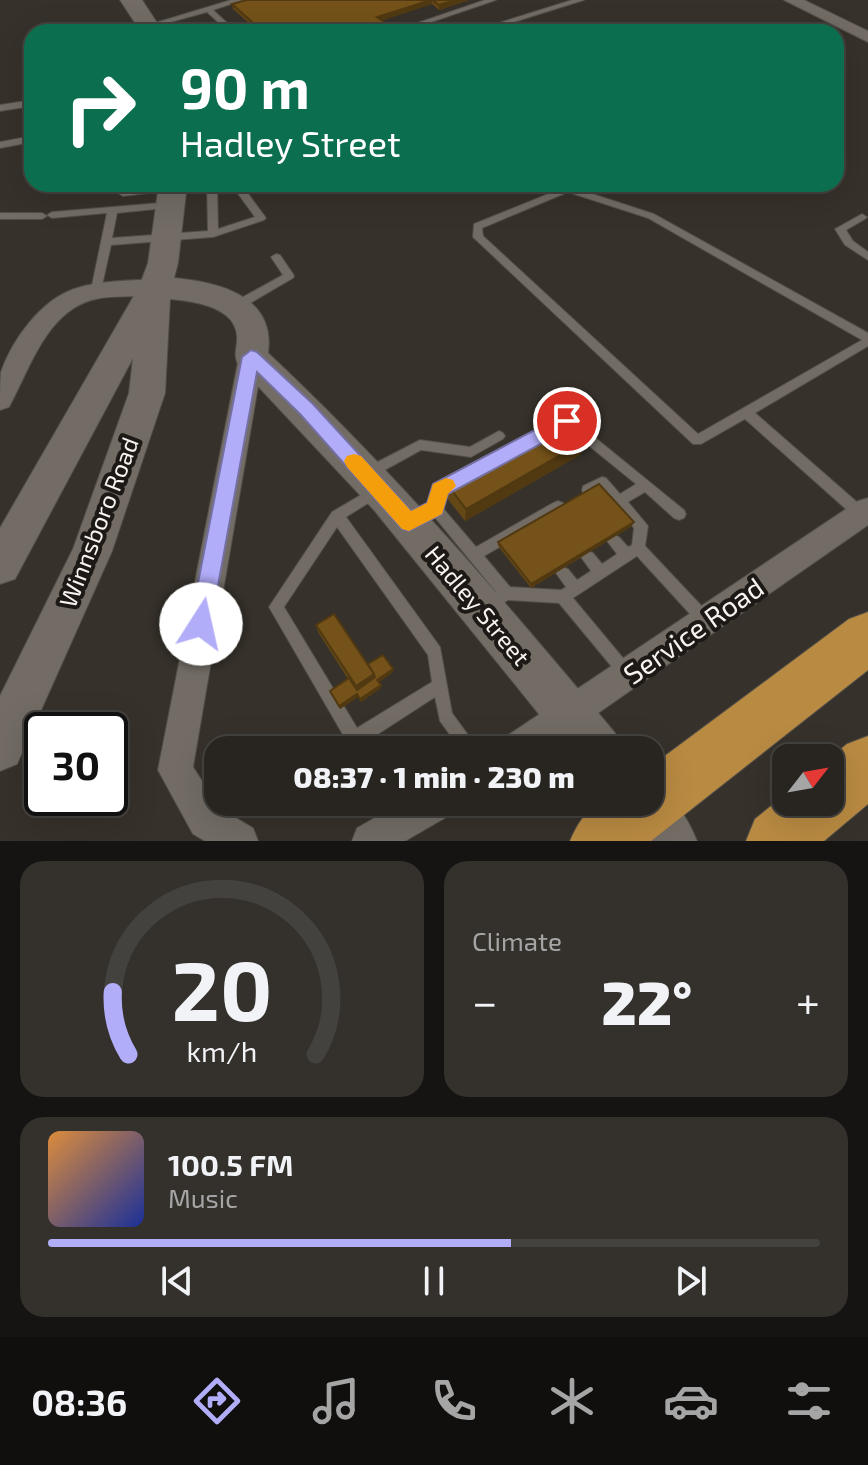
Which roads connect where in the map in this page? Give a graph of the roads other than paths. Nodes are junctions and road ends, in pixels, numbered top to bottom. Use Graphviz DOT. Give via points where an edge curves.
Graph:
graph roads {
  1 [pos="131,0"];
  2 [pos="239,0"];
  3 [pos="492,0"];
  4 [pos="580,0"];
  5 [pos="792,0"];
  6 [pos="208,9"];
  7 [pos="147,24"];
  8 [pos="164,24"];
  9 [pos="224,24"];
  10 [pos="419,24"];
  11 [pos="500,24"];
  12 [pos="841,24"];
  13 [pos="844,25"];
  14 [pos="868,37"];
  15 [pos="24,104"];
  16 [pos="0,108"];
  17 [pos="24,140"];
  18 [pos="0,145"];
  19 [pos="123,192"];
  20 [pos="173,192"];
  21 [pos="212,192"];
  22 [pos="242,192"];
  23 [pos="561,192"];
  24 [pos="577,192"];
  25 [pos="113,210"];
  26 [pos="0,216"];
  27 [pos="862,217"];
  28 [pos="213,234"];
  29 [pos="167,239"];
  30 [pos="106,242"];
  31 [pos="276,257"];
  32 [pos="868,257"];
  33 [pos="155,287"];
  34 [pos="96,290"];
  35 [pos="236,306"];
  36 [pos="868,339"];
  37 [pos="251,357"];
  38 [pos="0,400"];
  39 [pos="747,413"];
  40 [pos="542,435"];
  41 [pos="499,436"];
  42 [pos="465,476"];
  43 [pos="372,482"];
  44 [pos="646,485"];
  45 [pos="619,501"];
  46 [pos="864,512"];
  47 [pos="679,514"];
  48 [pos="422,515"];
  49 [pos="337,516"];
  50 [pos="614,541"];
  51 [pos="633,552"];
  52 [pos="474,555"];
  53 [pos="588,557"];
  54 [pos="0,566"];
  55 [pos="563,573"];
  56 [pos="601,573"];
  57 [pos="570,593"];
  58 [pos="494,602"];
  59 [pos="706,621"];
  60 [pos="868,637"];
  61 [pos="628,675"];
  62 [pos="439,686"];
  63 [pos="584,733"];
  64 [pos="460,736"];
  65 [pos="0,747"];
  66 [pos="868,765"];
  67 [pos="844,785"];
  68 [pos="413,816"];
  69 [pos="807,816"];
  70 [pos="640,823"];
  71 [pos="240,841"];
  72 [pos="370,841"];
  73 [pos="777,841"];
  1 -- 7 [label="main road"];
  2 -- 6 [label="lane"];
  3 -- 10 [label="lane"];
  4 -- 11 [label="lane"];
  5 -- 12 [label="street"];
  6 -- 8 [label="lane"];
  6 -- 9 [label="lane"];
  13 -- 14 [label="street"];
  15 -- 16 [label="lane"];
  17 -- 18 [label="lane"];
  19 -- 20 [label="lane"];
  20 -- 25 [label="lane"];
  20 -- 29 [label="main road, Winnsboro Road"];
  21 -- 28 [label="lane"];
  22 -- 28 [label="lane" via="261,218"];
  23 -- 39 [label="lane" via="477,226 478,237 697,441"];
  24 -- 36 [label="lane" via="651,216"];
  25 -- 26 [label="lane"];
  25 -- 30 [label="lane"];
  27 -- 32 [label="lane" via="840,229"];
  28 -- 29 [label="lane"];
  29 -- 30 [label="lane"];
  29 -- 33 [label="main road, Winnsboro Road"];
  30 -- 34 [label="lane"];
  31 -- 35 [label="lane" via="289,276"];
  33 -- 34 [label="street"];
  33 -- 35 [label="main road" via="203,291"];
  33 -- 54 [label="main road, Winnsboro Road"];
  33 -- 65 [label="main road, Winnsboro Road" via="147,393 92,551"];
  34 -- 38 [label="street" via="57,305 34,333"];
  35 -- 37 [label="main road" via="253,332"];
  36 -- 39 [label="lane"];
  37 -- 43 [label="main road, Hadley Street" via="307,409"];
  37 -- 71 [label="street" via="175,770 206,821"];
  39 -- 46 [label="lane"];
  40 -- 44 [label="lane" via="567,421"];
  41 -- 43 [label="lane" via="471,452 420,445"];
  42 -- 48 [label="lane" via="440,489"];
  43 -- 48 [label="main road, Hadley Street"];
  43 -- 49 [label="lane"];
  44 -- 45 [label="lane"];
  44 -- 47 [label="lane"];
  45 -- 51 [label="lane" via="641,526"];
  45 -- 52 [label="lane" via="602,482 579,500"];
  46 -- 59 [label="street, Service Road"];
  48 -- 52 [label="lane"];
  48 -- 58 [label="main road, Hadley Street"];
  49 -- 62 [label="lane" via="435,652"];
  49 -- 62 [label="lane" via="276,607 355,739"];
  50 -- 51 [label="lane"];
  51 -- 56 [label="lane"];
  51 -- 59 [label="lane"];
  52 -- 58 [label="lane"];
  53 -- 56 [label="lane"];
  55 -- 57 [label="lane"];
  56 -- 57 [label="lane"];
  57 -- 58 [label="lane"];
  57 -- 61 [label="lane"];
  58 -- 63 [label="main road, Hadley Street"];
  59 -- 61 [label="street, Service Road"];
  60 -- 70 [label="highway"];
  61 -- 63 [label="street, Service Road"];
  62 -- 64 [label="lane" via="445,716"];
  66 -- 67 [label="highway"];
  68 -- 72 [label="street"];
  69 -- 73 [label="highway"];
}
